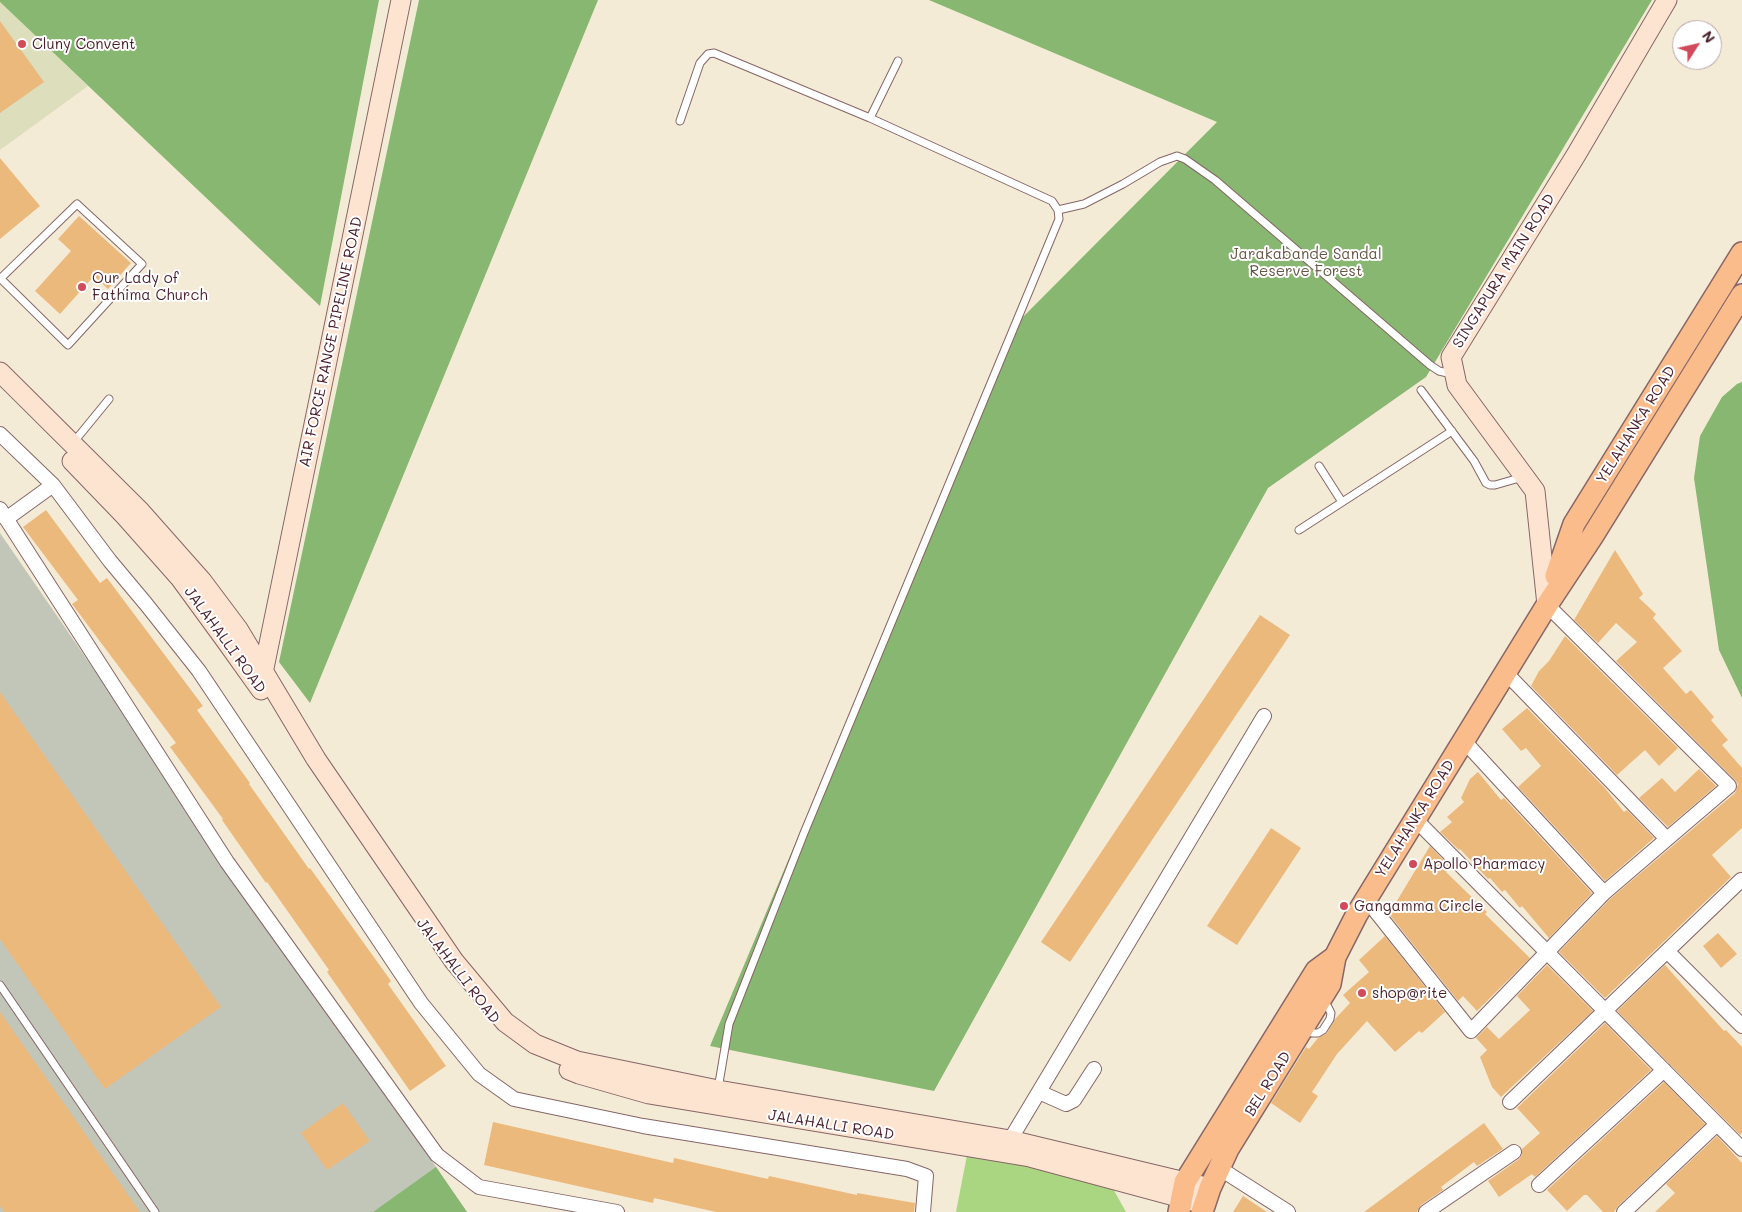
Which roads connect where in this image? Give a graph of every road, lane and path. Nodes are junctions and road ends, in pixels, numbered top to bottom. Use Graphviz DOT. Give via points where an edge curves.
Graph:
graph roads {
  1 [pos="400,0"];
  2 [pos="1668,0"];
  3 [pos="898,61"];
  4 [pos="870,118"];
  5 [pos="680,121"];
  6 [pos="1058,210"];
  7 [pos="1742,253"];
  8 [pos="0,279"];
  9 [pos="1742,295"];
  10 [pos="0,372"];
  11 [pos="1454,374"];
  12 [pos="0,390"];
  13 [pos="1421,390"];
  14 [pos="109,399"];
  15 [pos="1452,431"];
  16 [pos="0,434"];
  17 [pos="72,443"];
  18 [pos="1319,466"];
  19 [pos="1525,476"];
  20 [pos="53,485"];
  21 [pos="1342,502"];
  22 [pos="3,514"];
  23 [pos="1299,530"];
  24 [pos="1547,605"];
  25 [pos="1506,673"];
  26 [pos="259,677"];
  27 [pos="1264,716"];
  28 [pos="1464,741"];
  29 [pos="1415,819"];
  30 [pos="1667,839"];
  31 [pos="1741,880"];
  32 [pos="1604,893"];
  33 [pos="1366,899"];
  34 [pos="1547,952"];
  35 [pos="1668,952"];
  36 [pos="1335,957"];
  37 [pos="0,985"];
  38 [pos="1606,1012"];
  39 [pos="1742,1026"];
  40 [pos="1094,1069"];
  41 [pos="1664,1070"];
  42 [pos="718,1090"];
  43 [pos="1038,1092"];
  44 [pos="1510,1102"];
  45 [pos="1717,1124"];
  46 [pos="1010,1140"];
  47 [pos="1742,1149"];
  48 [pos="1514,1152"];
  49 [pos="1219,1168"];
  50 [pos="1539,1185"];
  51 [pos="1182,1197"];
  52 [pos="1205,1201"];
  53 [pos="155,1212"];
  54 [pos="617,1212"];
  55 [pos="923,1212"];
  56 [pos="1288,1212"];
  57 [pos="1426,1212"];
  58 [pos="1624,1212"];
  1 -- 26 [label="main road, AIR FORCE RANGE PIPELINE ROAD"];
  2 -- 11 [label="main road, SINGAPURA MAIN ROAD" via="1451,357"];
  3 -- 4 [label="lane"];
  4 -- 5 [label="lane" via="714,52 700,63"];
  4 -- 6 [label="lane" via="1052,201"];
  6 -- 11 [label="lane" via="1084,204 1160,162 1177,156 1185,159 1215,180 1430,365 1438,371"];
  6 -- 42 [label="lane" via="1059,219 804,833 729,1024"];
  7 -- 24 [label="main road, YELAHANKA ROAD" via="1574,524"];
  8 -- 8 [label="lane" via="77,204 142,264 68,345"];
  9 -- 24 [label="main road, YELAHANKA ROAD"];
  10 -- 17 [label="main road"];
  11 -- 19 [label="main road, SINGAPURA MAIN ROAD" via="1457,385"];
  12 -- 26 [label="main road, JALAHALLI ROAD" via="98,488 180,578"];
  13 -- 15 [label="lane"];
  14 -- 17 [label="lane"];
  15 -- 19 [label="lane" via="1490,486"];
  15 -- 21 [label="lane"];
  16 -- 20 [label="street"];
  17 -- 26 [label="main road" via="140,511 202,581 238,629"];
  18 -- 21 [label="lane"];
  19 -- 24 [label="main road, SINGAPURA MAIN ROAD" via="1535,490"];
  20 -- 22 [label="street"];
  20 -- 55 [label="street" via="199,672 421,1003 479,1074 514,1099 643,1126 907,1169 926,1176"];
  21 -- 23 [label="lane"];
  22 -- 54 [label="street" via="227,862 437,1155 478,1187"];
  24 -- 25 [label="main road, YELAHANKA ROAD"];
  24 -- 30 [label="street" via="1729,786"];
  25 -- 28 [label="main road, YELAHANKA ROAD"];
  25 -- 30 [label="street"];
  26 -- 42 [label="main road, JALAHALLI ROAD" via="454,961 505,1022 536,1044 577,1061"];
  26 -- 51 [label="main road, JALAHALLI ROAD" via="447,961 499,1026 532,1054 579,1074 649,1094 1030,1157"];
  27 -- 43 [label="street"];
  28 -- 29 [label="main road, YELAHANKA ROAD"];
  28 -- 32 [label="street"];
  29 -- 33 [label="main road, YELAHANKA ROAD"];
  29 -- 34 [label="street"];
  30 -- 32 [label="street"];
  31 -- 35 [label="street"];
  32 -- 34 [label="street"];
  33 -- 34 [label="street" via="1471,1031"];
  33 -- 36 [label="main road, YELAHANKA ROAD"];
  34 -- 38 [label="street"];
  35 -- 38 [label="street"];
  35 -- 39 [label="street"];
  36 -- 49 [label="main road, BEL ROAD" via="1330,984"];
  36 -- 51 [label="main road, YELAHANKA ROAD" via="1316,971"];
  37 -- 53 [label="lane"];
  38 -- 41 [label="street"];
  38 -- 44 [label="street"];
  40 -- 43 [label="street" via="1074,1100 1066,1104"];
  41 -- 45 [label="street"];
  41 -- 50 [label="street"];
  42 -- 46 [label="main road, JALAHALLI ROAD"];
  43 -- 46 [label="street"];
  45 -- 47 [label="street"];
  45 -- 58 [label="street"];
  46 -- 51 [label="main road, JALAHALLI ROAD"];
  48 -- 57 [label="street"];
  49 -- 52 [label="main road, BEL ROAD"];
  49 -- 56 [label="street"];
  51 -- 52 [label="main road, JALAHALLI ROAD"];
}
